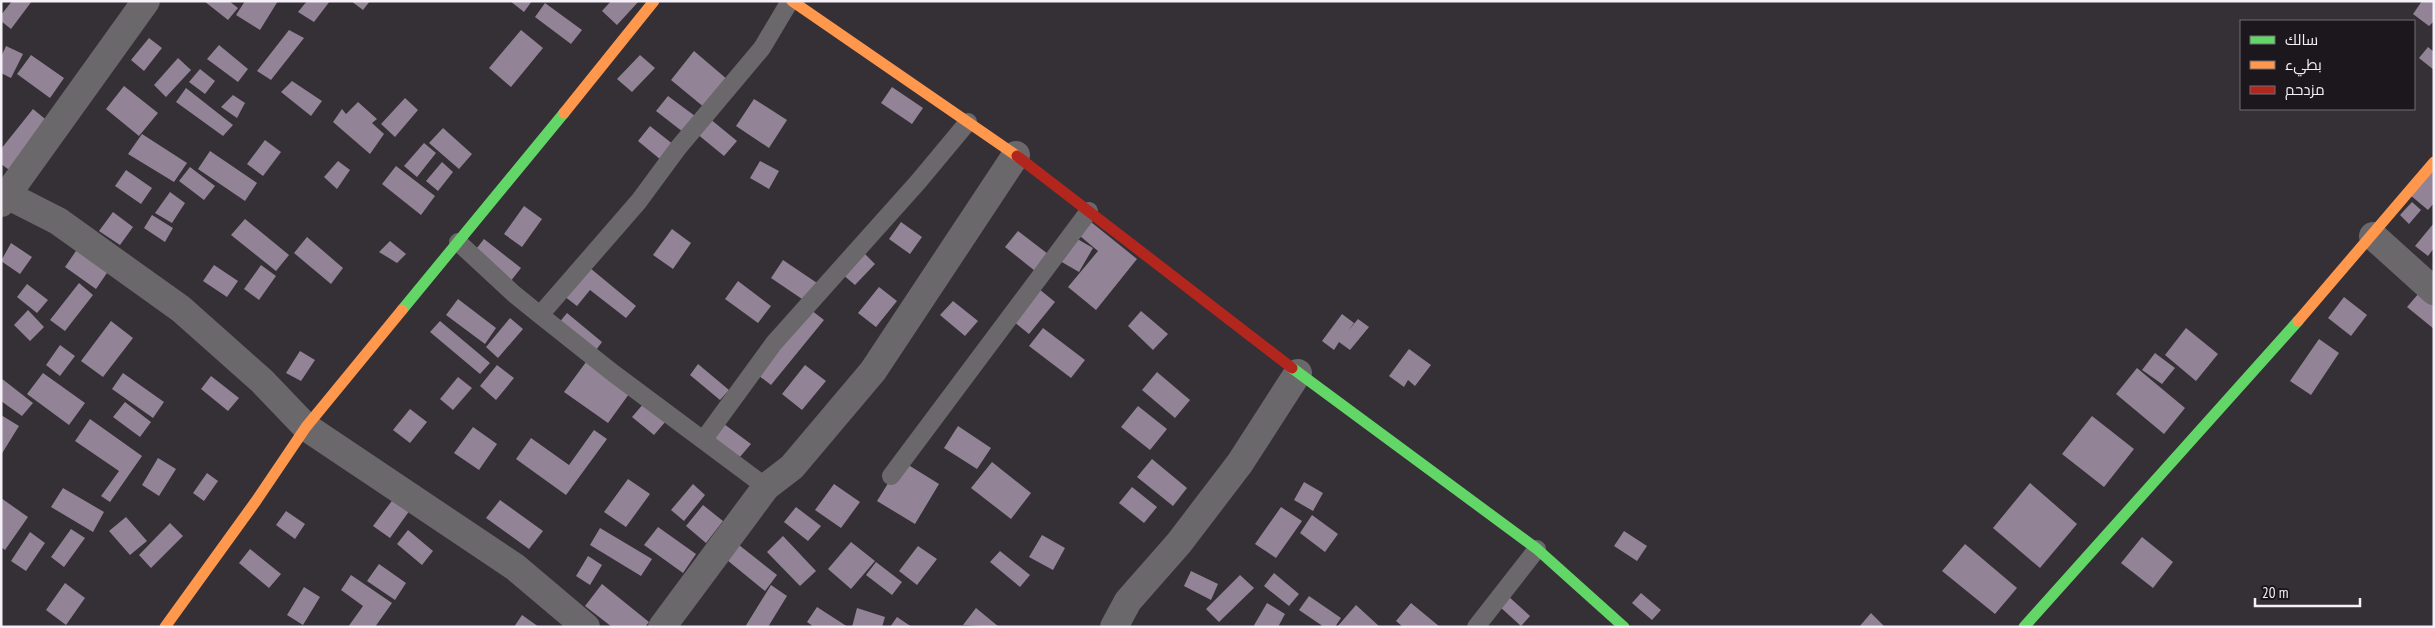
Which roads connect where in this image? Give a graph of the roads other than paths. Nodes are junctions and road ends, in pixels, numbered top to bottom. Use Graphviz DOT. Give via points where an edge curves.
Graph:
graph roads {
  1 [pos="146,1"];
  2 [pos="654,1"];
  3 [pos="791,1"];
  4 [pos="968,122"];
  5 [pos="1016,154"];
  6 [pos="2434,162"];
  7 [pos="3,197"];
  8 [pos="1089,211"];
  9 [pos="2373,236"];
  10 [pos="458,242"];
  11 [pos="2434,291"];
  12 [pos="540,315"];
  13 [pos="1298,372"];
  14 [pos="306,427"];
  15 [pos="704,439"];
  16 [pos="891,476"];
  17 [pos="766,487"];
  18 [pos="1537,549"];
  19 [pos="165,627"];
  20 [pos="586,627"];
  21 [pos="662,627"];
  22 [pos="1114,627"];
  23 [pos="1476,627"];
  24 [pos="1624,627"];
  25 [pos="2024,627"];
  1 -- 7 [label="street"];
  2 -- 10 [label="street"];
  3 -- 4 [label="street"];
  3 -- 12 [label="lane" via="762,48"];
  4 -- 5 [label="street"];
  4 -- 15 [label="lane" via="774,342"];
  5 -- 8 [label="street"];
  5 -- 17 [label="street" via="873,371 792,467"];
  6 -- 9 [label="street"];
  7 -- 14 [label="street" via="58,221 181,309 262,381"];
  8 -- 13 [label="street"];
  8 -- 16 [label="lane"];
  9 -- 11 [label="street"];
  9 -- 25 [label="street"];
  10 -- 12 [label="lane"];
  10 -- 14 [label="street"];
  12 -- 15 [label="lane"];
  13 -- 18 [label="street"];
  13 -- 22 [label="street" via="1240,463 1179,543 1128,601"];
  14 -- 19 [label="street"];
  14 -- 20 [label="street" via="514,567"];
  15 -- 17 [label="lane"];
  17 -- 21 [label="street"];
  18 -- 23 [label="lane"];
  18 -- 24 [label="street"];
}
